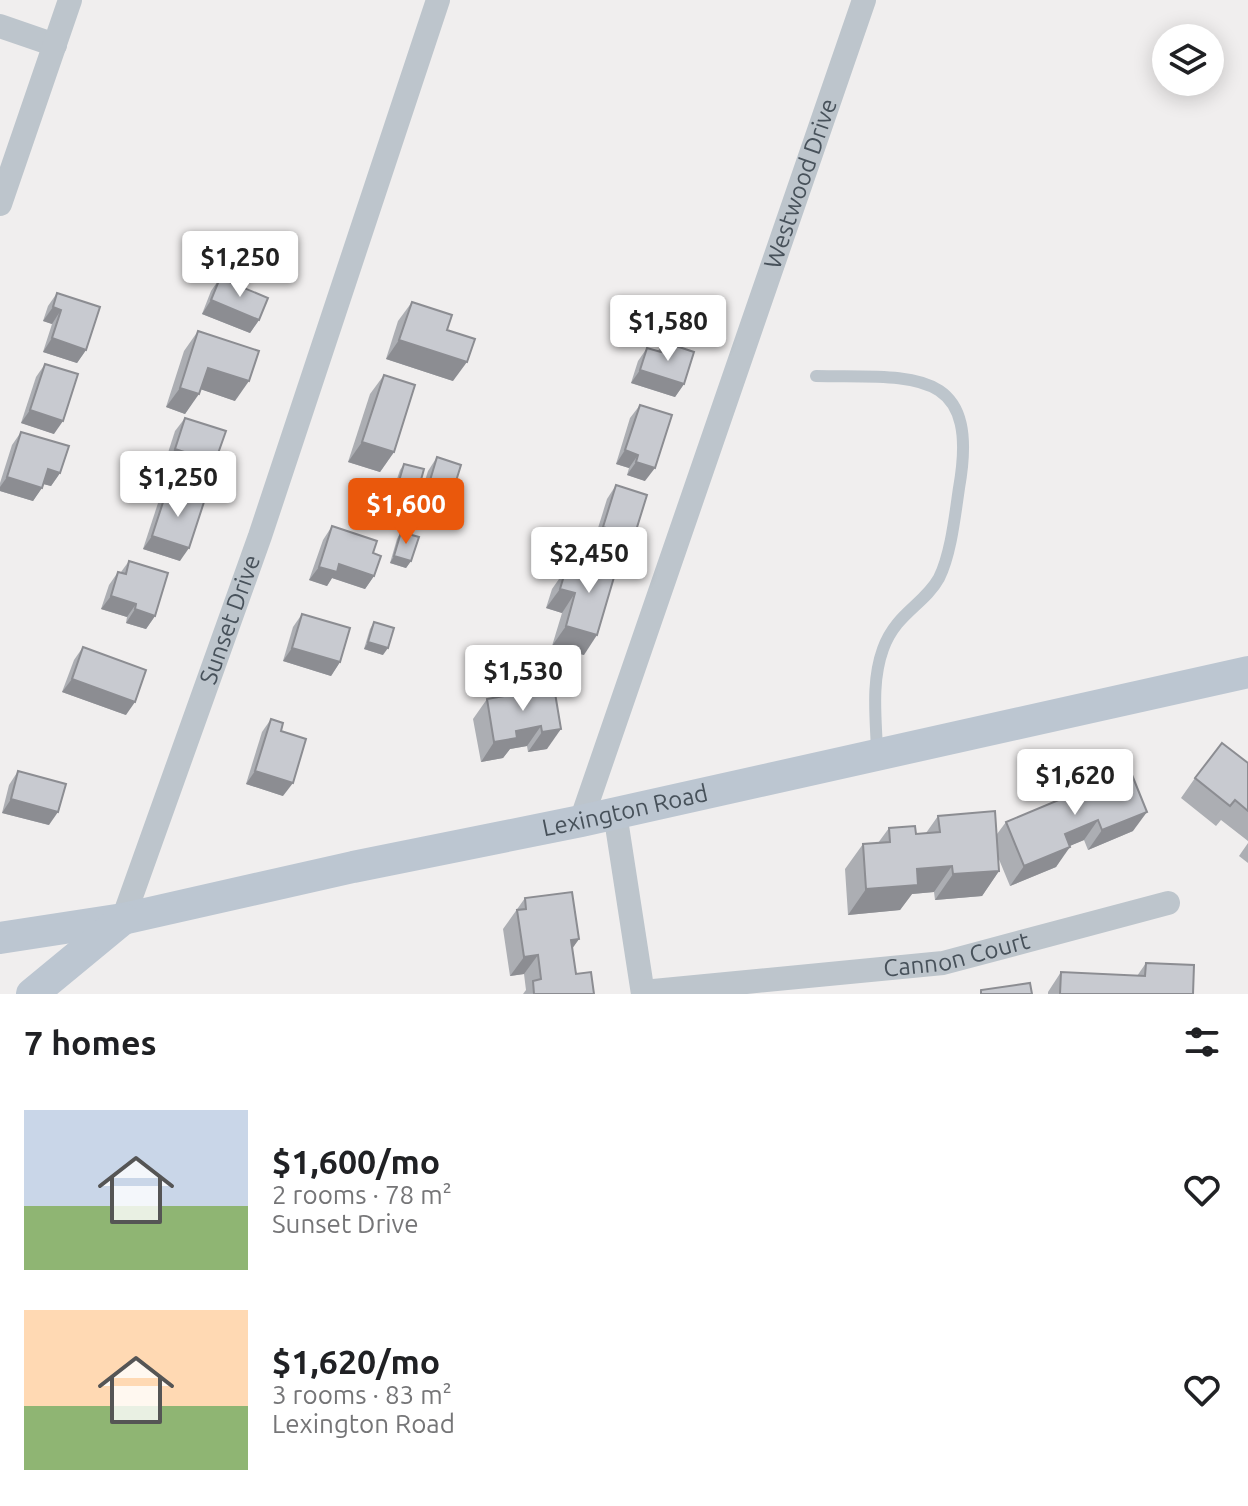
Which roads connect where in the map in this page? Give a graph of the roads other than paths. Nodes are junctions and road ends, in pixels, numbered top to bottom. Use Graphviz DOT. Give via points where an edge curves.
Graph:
graph roads {
  1 [pos="70,0"];
  2 [pos="438,0"];
  3 [pos="864,0"];
  4 [pos="0,26"];
  5 [pos="55,45"];
  6 [pos="0,204"];
  7 [pos="816,376"];
  8 [pos="1248,672"];
  9 [pos="878,755"];
  10 [pos="615,813"];
  11 [pos="581,821"];
  12 [pos="1168,903"];
  13 [pos="123,919"];
  14 [pos="0,938"];
  15 [pos="643,993"];
  16 [pos="32,994"];
  1 -- 5 [label="street"];
  2 -- 13 [label="street, Sunset Drive" via="260,536"];
  3 -- 11 [label="street, Westwood Drive"];
  4 -- 5 [label="street"];
  5 -- 6 [label="street"];
  7 -- 9 [label="lane" via="881,377 935,386 959,411 964,429 964,460 939,577 896,624 881,653 874,689"];
  8 -- 9 [label="main road, Lexington Road"];
  9 -- 10 [label="main road, Lexington Road"];
  10 -- 11 [label="main road, Lexington Road"];
  10 -- 15 [label="street"];
  11 -- 13 [label="main road, Lexington Road"];
  12 -- 15 [label="street, Cannon Court" via="943,963"];
  13 -- 14 [label="main road, Lexington Road"];
  13 -- 16 [label="main road"];
}
